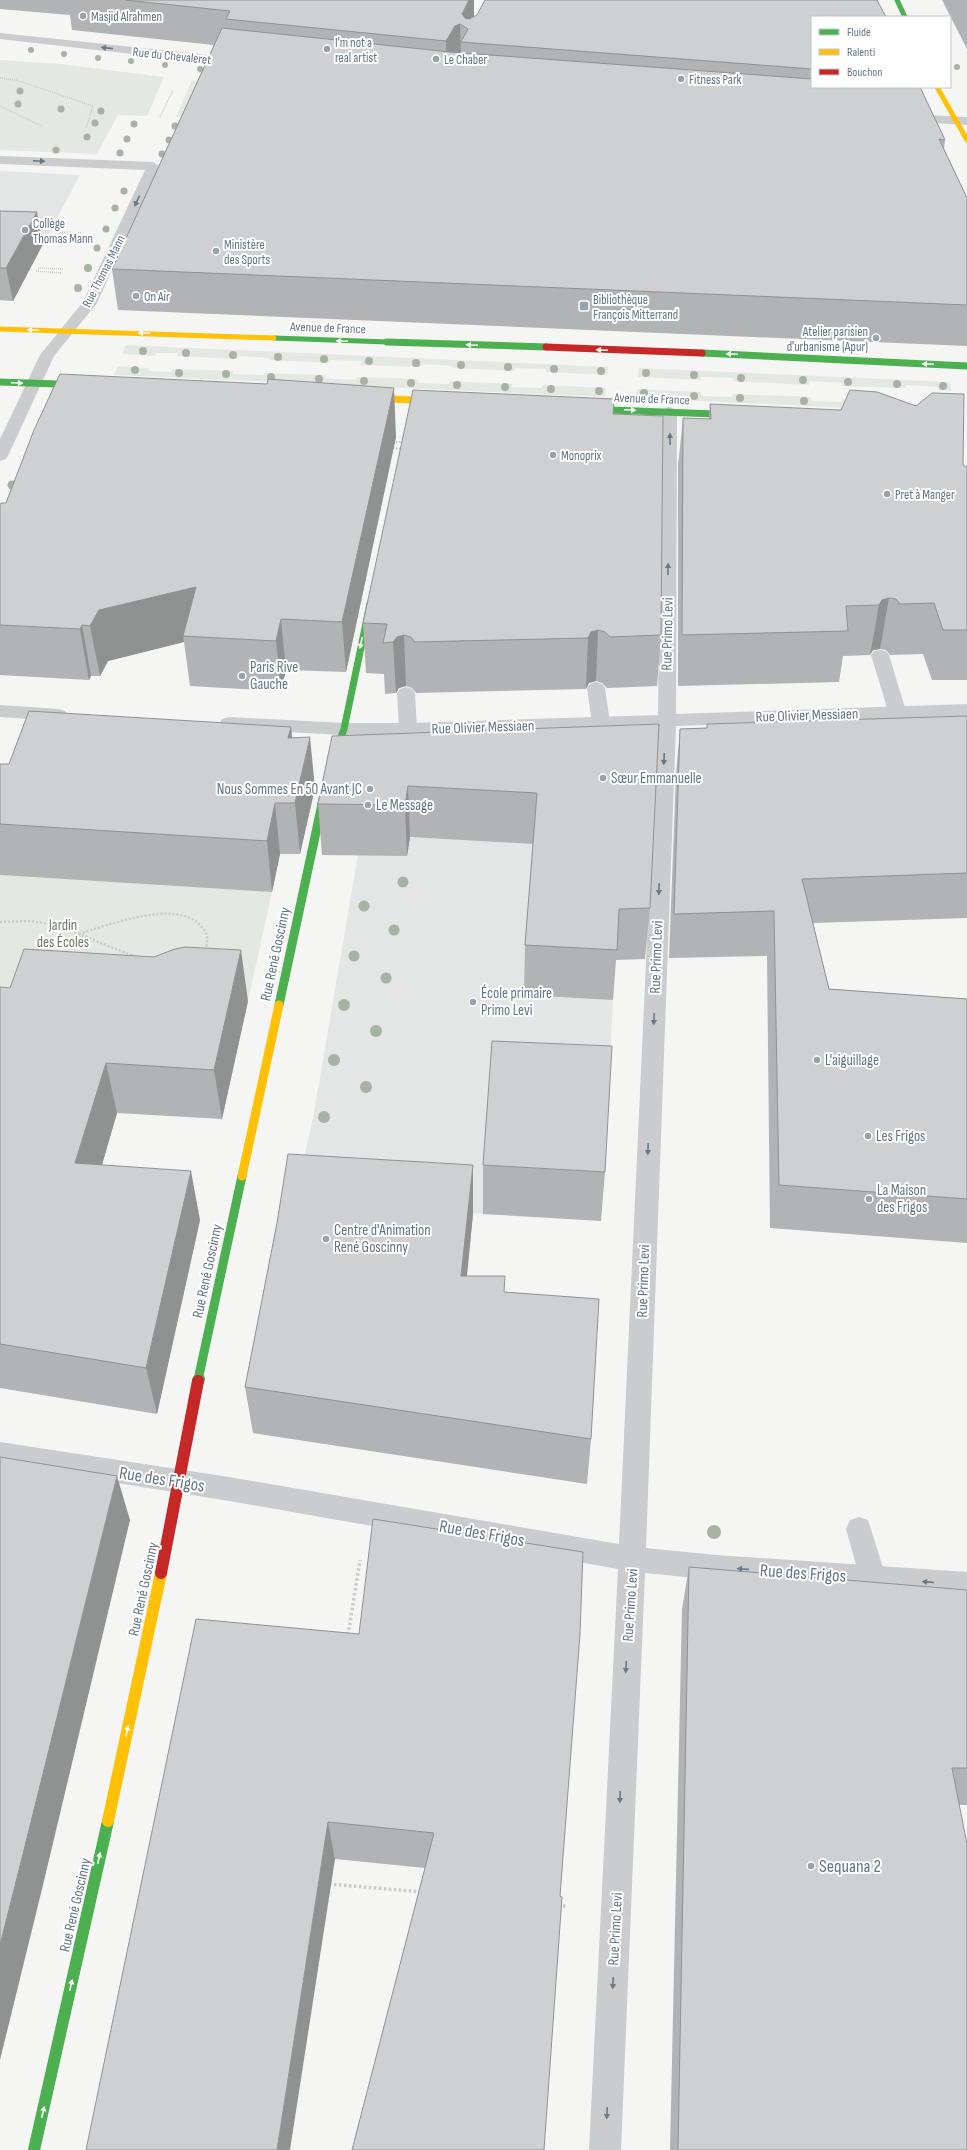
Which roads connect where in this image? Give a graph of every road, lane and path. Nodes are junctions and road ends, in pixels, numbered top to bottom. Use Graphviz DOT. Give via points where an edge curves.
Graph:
graph roads {
  1 [pos="897,0"];
  2 [pos="905,16"];
  3 [pos="0,36"];
  4 [pos="249,63"];
  5 [pos="0,78"];
  6 [pos="175,86"];
  7 [pos="939,91"];
  8 [pos="160,117"];
  9 [pos="893,117"];
  10 [pos="967,121"];
  11 [pos="84,133"];
  12 [pos="967,140"];
  13 [pos="0,160"];
  14 [pos="0,329"];
  15 [pos="66,331"];
  16 [pos="967,366"];
  17 [pos="0,382"];
  18 [pos="34,384"];
  19 [pos="91,385"];
  20 [pos="358,397"];
  21 [pos="452,402"];
  22 [pos="577,408"];
  23 [pos="669,412"];
  24 [pos="747,416"];
  25 [pos="385,441"];
  26 [pos="409,443"];
  27 [pos="384,448"];
  28 [pos="407,449"];
  29 [pos="0,456"];
  30 [pos="371,596"];
  31 [pos="880,655"];
  32 [pos="596,688"];
  33 [pos="406,693"];
  34 [pos="967,710"];
  35 [pos="0,711"];
  36 [pos="897,711"];
  37 [pos="80,716"];
  38 [pos="667,720"];
  39 [pos="215,723"];
  40 [pos="601,723"];
  41 [pos="344,729"];
  42 [pos="408,729"];
  43 [pos="0,922"];
  44 [pos="79,934"];
  45 [pos="203,958"];
  46 [pos="140,959"];
  47 [pos="0,1452"];
  48 [pos="178,1482"];
  49 [pos="859,1529"];
  50 [pos="632,1559"];
  51 [pos="360,1560"];
  52 [pos="872,1577"];
  53 [pos="967,1585"];
  54 [pos="347,1643"];
  55 [pos="323,1883"];
  56 [pos="426,1893"];
  57 [pos="552,1905"];
  58 [pos="567,1906"];
  59 [pos="34,2150"];
  60 [pos="605,2150"];
  1 -- 2 [label="street"];
  4 -- 3 [label="street, Rue du Chevaleret, one-way"];
  5 -- 11 [label="path" via="16,80 93,106"];
  6 -- 8 [label="path"];
  7 -- 12 [label="street"];
  9 -- 10 [label="street"];
  13 -- 15 [label="street, Rue Thomas Mann, one-way" via="153,166 90,303"];
  15 -- 14 [label="street, Avenue de France, one-way"];
  16 -- 15 [label="street, Avenue de France, one-way" via="771,355"];
  15 -- 18 [label="street, Rue Thomas Mann" via="47,355"];
  17 -- 18 [label="street, one-way"];
  18 -- 19 [label="street"];
  18 -- 29 [label="street, Rue Thomas Mann"];
  20 -- 21 [label="street" via="413,403"];
  22 -- 23 [label="street, Avenue de France, one-way"];
  23 -- 24 [label="street, Avenue de France"];
  38 -- 23 [label="street, Rue Primo Levi, one-way"];
  25 -- 26 [label="path"];
  27 -- 28 [label="path"];
  30 -- 41 [label="street, Rue René Goscinny, one-way"];
  31 -- 36 [label="street"];
  32 -- 40 [label="street"];
  33 -- 42 [label="street"];
  34 -- 36 [label="street, Rue Olivier Messiaen"];
  35 -- 37 [label="street"];
  36 -- 38 [label="street, Rue Olivier Messiaen"];
  38 -- 40 [label="street, Rue Olivier Messiaen"];
  38 -- 50 [label="street, Rue Primo Levi, one-way"];
  39 -- 41 [label="street, Rue Olivier Messiaen"];
  40 -- 42 [label="street, Rue Olivier Messiaen"];
  41 -- 42 [label="street, Rue Olivier Messiaen"];
  41 -- 48 [label="street, Rue René Goscinny" via="330,766"];
  43 -- 44 [label="path" via="31,921 59,926"];
  44 -- 45 [label="path" via="126,920 171,913 195,920 207,935"];
  44 -- 46 [label="path"];
  47 -- 48 [label="street, Rue des Frigos"];
  48 -- 50 [label="street, Rue des Frigos"];
  59 -- 48 [label="street, Rue René Goscinny, one-way" via="98,1864"];
  49 -- 52 [label="street"];
  52 -- 50 [label="street, Rue des Frigos, one-way" via="679,1565"];
  50 -- 60 [label="street, Rue Primo Levi, one-way"];
  51 -- 54 [label="path"];
  53 -- 52 [label="street, Rue des Frigos, one-way"];
  55 -- 56 [label="path"];
  57 -- 58 [label="path"];
}
